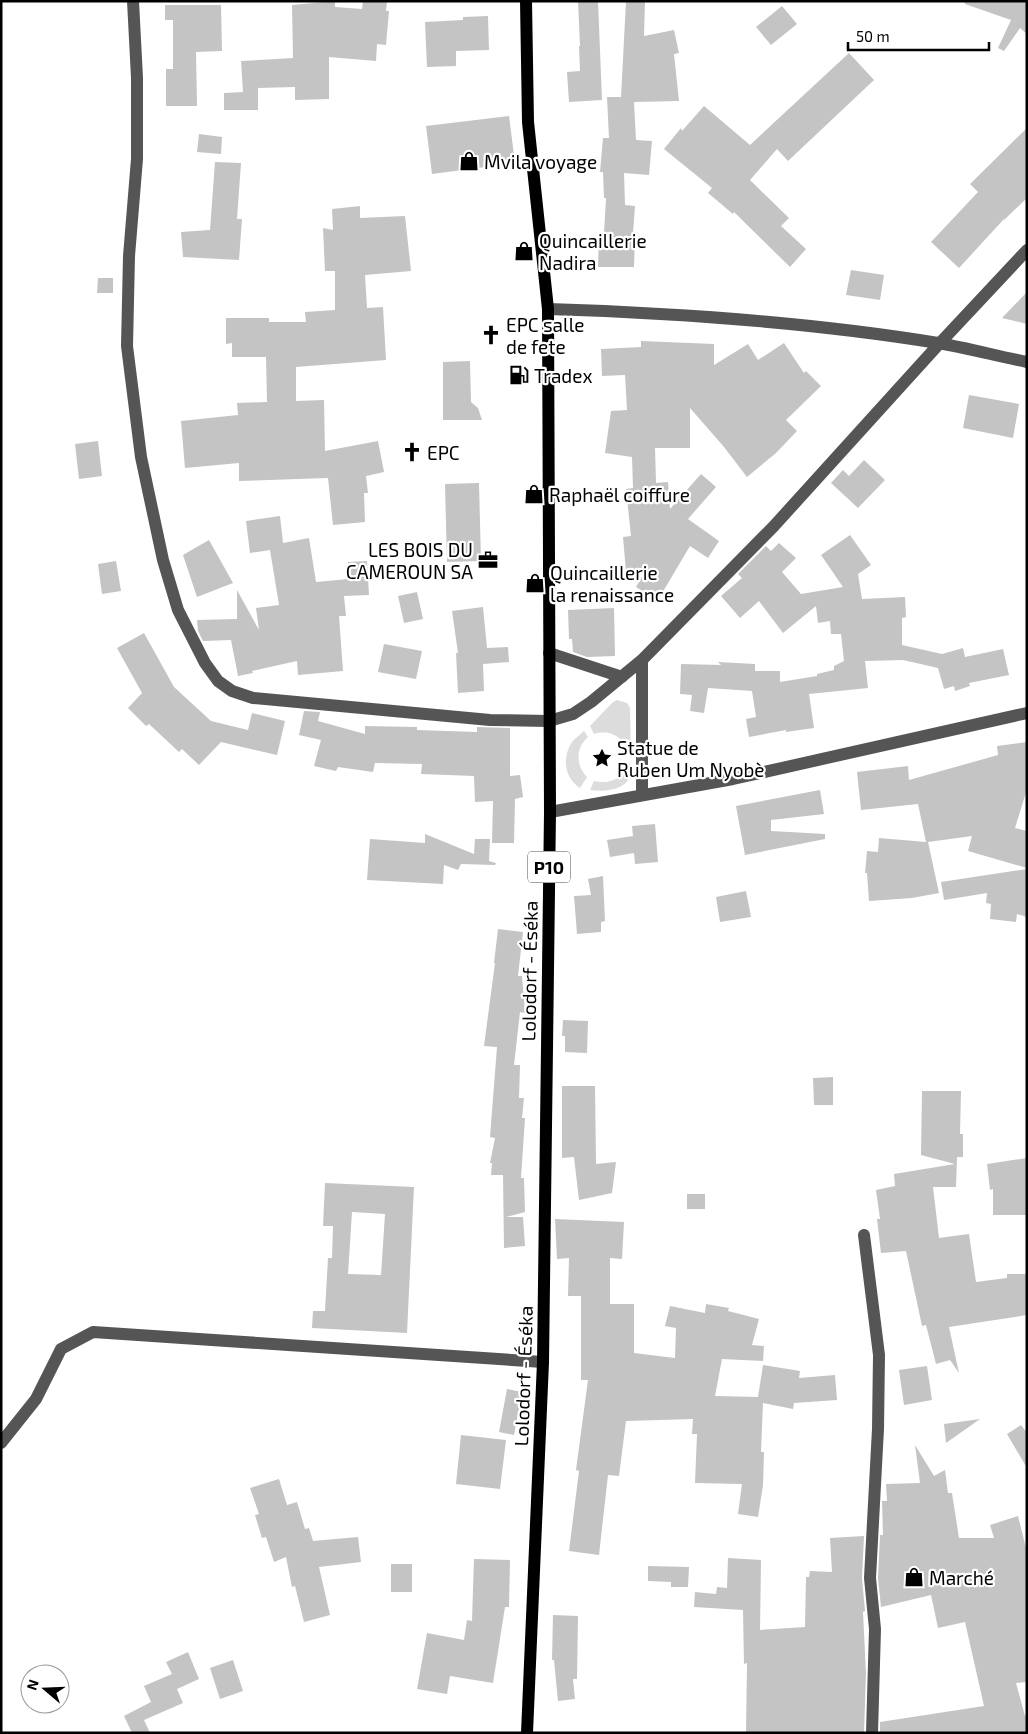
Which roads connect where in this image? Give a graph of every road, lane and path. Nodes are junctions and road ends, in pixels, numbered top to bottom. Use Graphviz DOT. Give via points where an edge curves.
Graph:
graph roads {
  1 [pos="133,1"];
  2 [pos="526,1"];
  3 [pos="1027,250"];
  4 [pos="548,309"];
  5 [pos="939,344"];
  6 [pos="1027,362"];
  7 [pos="549,653"];
  8 [pos="642,660"];
  9 [pos="622,677"];
  10 [pos="1027,714"];
  11 [pos="549,721"];
  12 [pos="642,795"];
  13 [pos="550,812"];
  14 [pos="864,1235"];
  15 [pos="544,1362"];
  16 [pos="1,1443"];
  17 [pos="527,1733"];
  18 [pos="872,1733"];
  1 -- 11 [label="street" via="137,78 136,158 126,346 141,456 162,560 178,610 205,663 218,681 232,691 253,698 490,720"];
  2 -- 4 [label="main road, Lolodorf - Éséka / P10" via="528,122"];
  3 -- 5 [label="street"];
  4 -- 5 [label="street" via="758,322"];
  4 -- 7 [label="main road, Lolodorf - Éséka / P10"];
  5 -- 6 [label="street"];
  5 -- 8 [label="street" via="774,526"];
  7 -- 9 [label="street"];
  7 -- 11 [label="main road, Lolodorf - Éséka / P10"];
  8 -- 9 [label="street"];
  8 -- 12 [label="street"];
  9 -- 11 [label="street" via="573,714"];
  10 -- 12 [label="street" via="733,779"];
  11 -- 13 [label="main road, Lolodorf - Éséka / P10"];
  12 -- 13 [label="street"];
  13 -- 15 [label="main road, Lolodorf - Éséka / P10"];
  14 -- 18 [label="street" via="879,1355 870,1578 875,1629"];
  15 -- 16 [label="street" via="93,1332 61,1349 36,1399"];
  15 -- 17 [label="main road, Lolodorf - Éséka / P10"];
}
